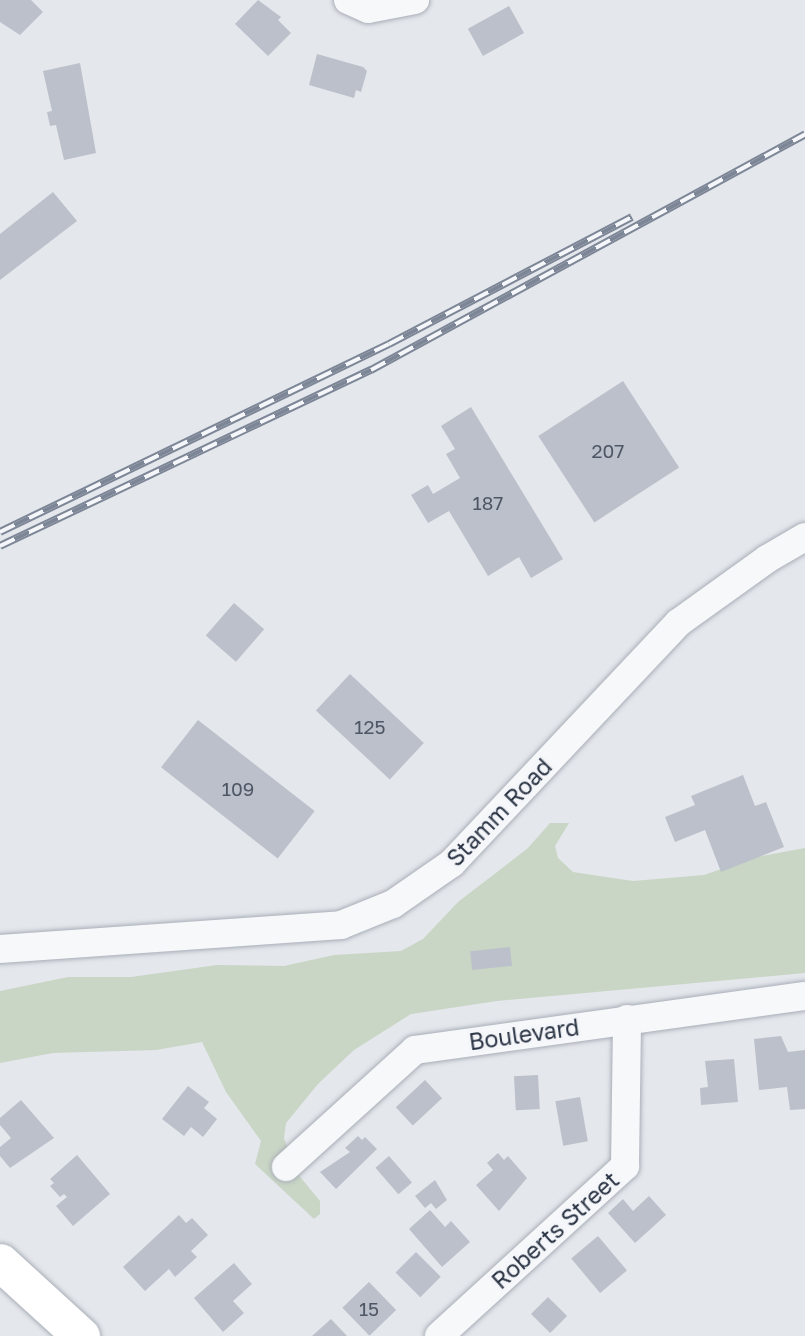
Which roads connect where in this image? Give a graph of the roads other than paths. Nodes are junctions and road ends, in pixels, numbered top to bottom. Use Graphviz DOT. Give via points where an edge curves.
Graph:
graph roads {
  1 [pos="348,0"];
  2 [pos="415,0"];
  3 [pos="805,537"];
  4 [pos="0,948"];
  5 [pos="805,996"];
  6 [pos="627,1018"];
  7 [pos="286,1167"];
  8 [pos="0,1262"];
  9 [pos="81,1336"];
  10 [pos="439,1336"];
  1 -- 2 [label="street" via="368,9"];
  3 -- 4 [label="street, Stamm Road" via="767,558 678,623 452,863 393,904 341,925"];
  5 -- 6 [label="street, Boulevard"];
  6 -- 7 [label="street, Boulevard" via="415,1050"];
  6 -- 10 [label="street, Roberts Street" via="625,1166"];
  8 -- 9 [label="main road"];
}
